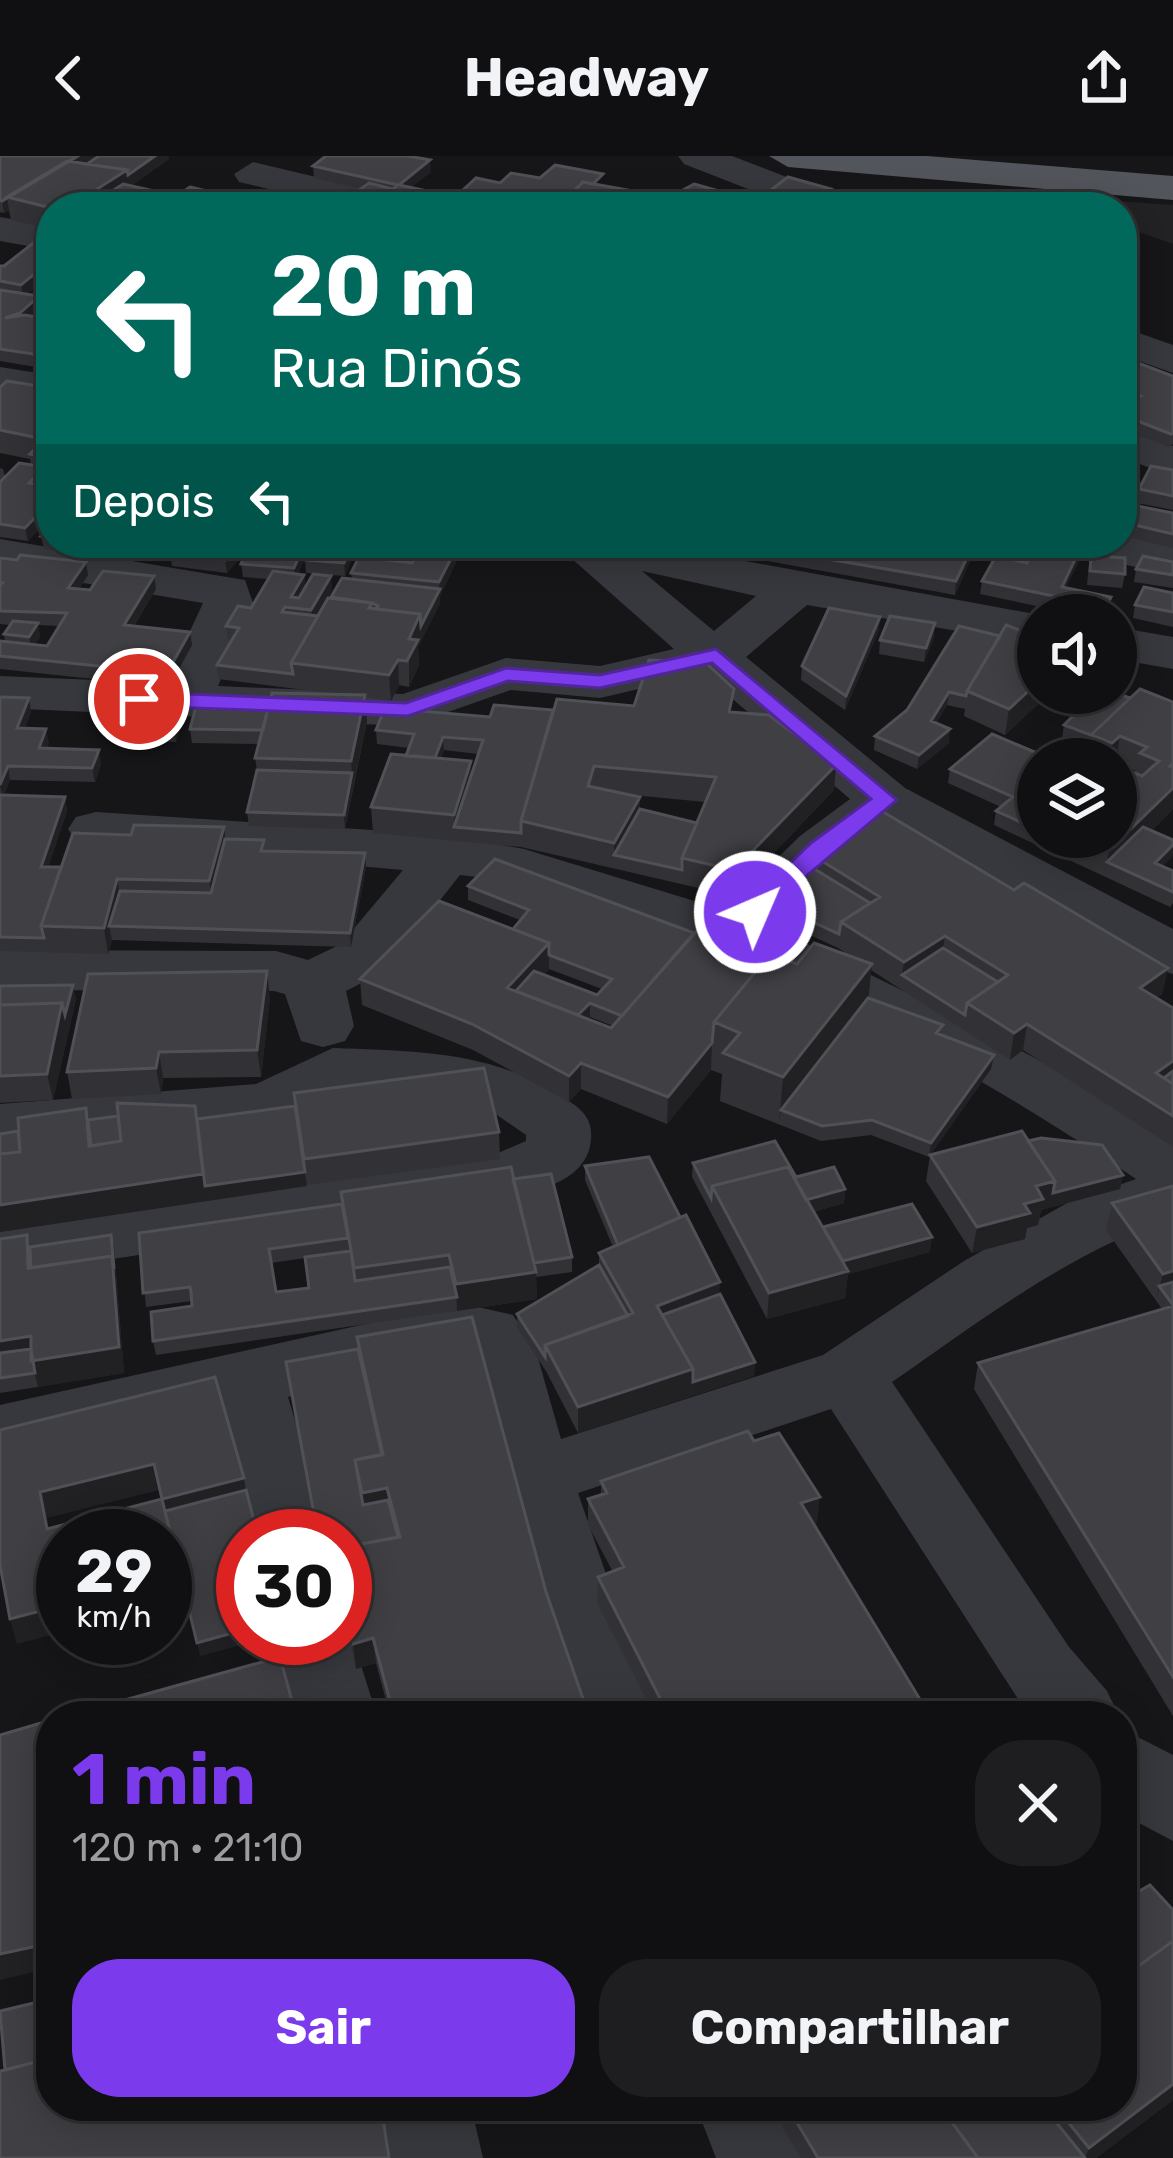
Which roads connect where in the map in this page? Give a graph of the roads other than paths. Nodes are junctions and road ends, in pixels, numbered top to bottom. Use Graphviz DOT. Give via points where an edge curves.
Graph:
graph roads {
  1 [pos="698,156"];
  2 [pos="788,156"];
  3 [pos="253,174"];
  4 [pos="1173,188"];
  5 [pos="330,192"];
  6 [pos="791,192"];
  7 [pos="0,229"];
  8 [pos="36,235"];
  9 [pos="1137,346"];
  10 [pos="1173,360"];
  11 [pos="0,380"];
  12 [pos="36,386"];
  13 [pos="1137,447"];
  14 [pos="1173,463"];
  15 [pos="1137,553"];
  16 [pos="0,554"];
  17 [pos="598,558"];
  18 [pos="652,558"];
  19 [pos="1173,561"];
  20 [pos="796,588"];
  21 [pos="1017,626"];
  22 [pos="716,656"];
  23 [pos="1137,656"];
  24 [pos="1168,674"];
  25 [pos="0,692"];
  26 [pos="185,701"];
  27 [pos="885,800"];
  28 [pos="96,829"];
  29 [pos="448,854"];
  30 [pos="735,933"];
  31 [pos="1173,954"];
  32 [pos="0,970"];
  33 [pos="313,982"];
  34 [pos="333,1070"];
  35 [pos="0,1126"];
  36 [pos="1173,1172"];
  37 [pos="1173,1192"];
  38 [pos="0,1251"];
  39 [pos="848,1375"];
  40 [pos="246,1376"];
  41 [pos="0,1434"];
  42 [pos="535,1477"];
  43 [pos="284,1509"];
  44 [pos="324,1665"];
  45 [pos="332,1701"];
  46 [pos="609,1701"];
  47 [pos="1066,1701"];
  48 [pos="1137,1777"];
  49 [pos="1173,1803"];
  50 [pos="428,2121"];
  51 [pos="748,2121"];
  52 [pos="436,2158"];
  53 [pos="763,2158"];
  1 -- 6 [label="street"];
  2 -- 4 [label="main road"];
  3 -- 5 [label="street"];
  7 -- 8 [label="street"];
  9 -- 10 [label="street"];
  11 -- 12 [label="street"];
  13 -- 14 [label="street"];
  15 -- 19 [label="street"];
  16 -- 26 [label="street" via="227,591 229,603"];
  17 -- 22 [label="street"];
  18 -- 20 [label="street"];
  20 -- 21 [label="street"];
  20 -- 22 [label="street"];
  22 -- 26 [label="street" via="600,682 506,674 408,710"];
  22 -- 27 [label="street"];
  23 -- 24 [label="street"];
  25 -- 26 [label="street"];
  27 -- 30 [label="street" via="820,848"];
  27 -- 31 [label="street"];
  28 -- 29 [label="street"];
  29 -- 30 [label="street" via="503,862"];
  29 -- 33 [label="street" via="362,958"];
  30 -- 36 [label="street" via="1066,1101"];
  32 -- 33 [label="street" via="276,971"];
  33 -- 34 [label="street"];
  34 -- 35 [label="street" via="268,1105"];
  34 -- 38 [label="street" via="475,1079 544,1111 560,1126 562,1141 557,1154 510,1175"];
  37 -- 39 [label="street" via="1093,1219"];
  39 -- 42 [label="street"];
  39 -- 47 [label="street"];
  40 -- 41 [label="street"];
  40 -- 42 [label="street" via="460,1330 488,1334 500,1351"];
  40 -- 43 [label="street"];
  42 -- 46 [label="street"];
  44 -- 45 [label="street"];
  48 -- 49 [label="street"];
  50 -- 52 [label="street"];
  51 -- 53 [label="street"];
}
